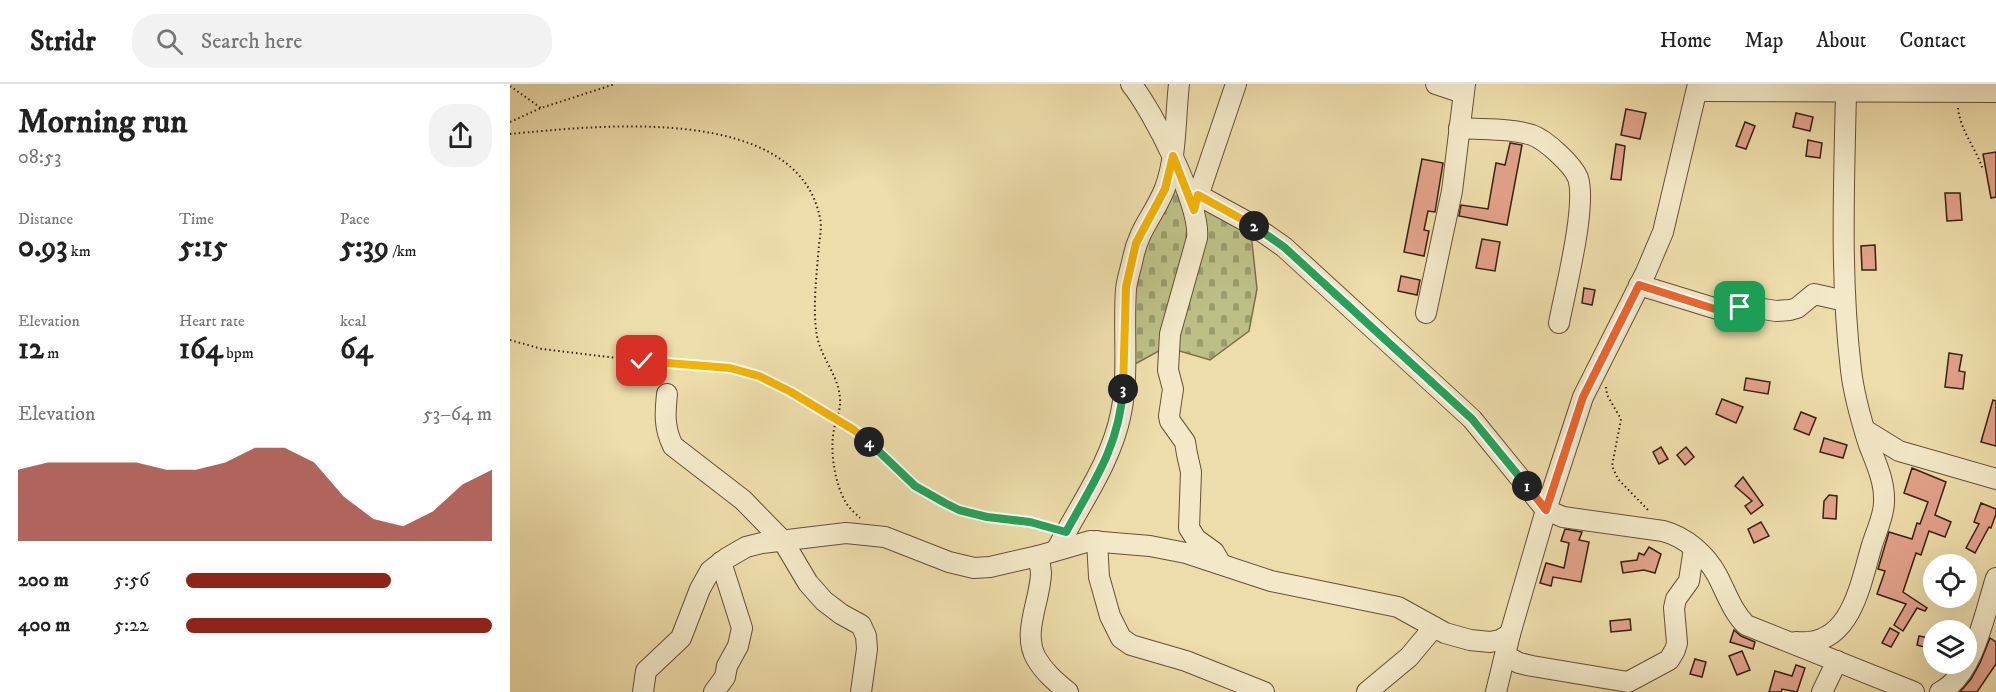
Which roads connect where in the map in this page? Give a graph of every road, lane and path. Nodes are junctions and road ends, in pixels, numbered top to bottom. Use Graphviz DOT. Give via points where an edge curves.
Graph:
graph roads {
  1 [pos="615,84"];
  2 [pos="1131,84"];
  3 [pos="1179,84"];
  4 [pos="1236,84"];
  5 [pos="1436,84"];
  6 [pos="510,86"];
  7 [pos="1698,87"];
  8 [pos="1464,88"];
  9 [pos="1846,92"];
  10 [pos="1996,92"];
  11 [pos="1957,93"];
  12 [pos="541,108"];
  13 [pos="510,122"];
  14 [pos="1459,128"];
  15 [pos="510,134"];
  16 [pos="1173,156"];
  17 [pos="1983,170"];
  18 [pos="1196,203"];
  19 [pos="1639,285"];
  20 [pos="1845,301"];
  21 [pos="1426,313"];
  22 [pos="1559,323"];
  23 [pos="510,340"];
  24 [pos="1606,386"];
  25 [pos="667,394"];
  26 [pos="837,420"];
  27 [pos="1865,430"];
  28 [pos="1996,479"];
  29 [pos="1546,510"];
  30 [pos="1652,514"];
  31 [pos="864,524"];
  32 [pos="783,541"];
  33 [pos="1062,541"];
  34 [pos="1097,541"];
  35 [pos="1694,548"];
  36 [pos="1038,556"];
  37 [pos="721,562"];
  38 [pos="1221,564"];
  39 [pos="1996,578"];
  40 [pos="1434,627"];
  41 [pos="1510,634"];
  42 [pos="1785,641"];
  43 [pos="1506,656"];
  44 [pos="1837,661"];
  45 [pos="1637,687"];
  46 [pos="643,692"];
  47 [pos="714,692"];
  48 [pos="861,692"];
  49 [pos="1068,692"];
  50 [pos="1264,692"];
  51 [pos="1367,692"];
  52 [pos="1496,692"];
  53 [pos="1822,692"];
  54 [pos="1914,692"];
  55 [pos="1940,692"];
  1 -- 12 [label="path"];
  2 -- 16 [label="street"];
  3 -- 16 [label="street"];
  4 -- 18 [label="street"];
  5 -- 8 [label="street"];
  6 -- 12 [label="path"];
  7 -- 9 [label="street"];
  7 -- 19 [label="street" via="1663,232"];
  8 -- 14 [label="street"];
  9 -- 11 [label="street"];
  9 -- 20 [label="street" via="1842,265"];
  10 -- 11 [label="street"];
  11 -- 17 [label="path" via="1959,119"];
  12 -- 13 [label="path"];
  14 -- 21 [label="street" via="1452,190"];
  14 -- 22 [label="street" via="1533,135 1548,144 1575,173 1579,212"];
  15 -- 26 [label="path" via="584,126 709,132 740,140 777,157 802,178 811,190 821,220 816,335 839,389"];
  16 -- 18 [label="street"];
  16 -- 33 [label="street" via="1165,189 1136,243 1126,287 1122,410 1117,432"];
  18 -- 29 [label="street" via="1251,224 1284,247 1472,419"];
  18 -- 38 [label="street" via="1197,238 1170,334 1168,370 1173,388 1169,416 1185,442 1191,472 1189,528"];
  19 -- 20 [label="street" via="1727,312 1744,306 1790,310 1814,294"];
  19 -- 29 [label="street" via="1583,397"];
  20 -- 27 [label="street" via="1856,403"];
  23 -- 26 [label="path" via="542,349 730,368 759,376"];
  24 -- 30 [label="path" via="1621,419 1612,466 1618,479"];
  25 -- 32 [label="street" via="664,420 673,447 743,501"];
  26 -- 31 [label="path" via="833,444 837,476 845,501"];
  26 -- 33 [label="path" via="874,445 915,486 945,503 987,517 1030,522"];
  27 -- 28 [label="street" via="1899,451"];
  27 -- 42 [label="street" via="1883,486 1884,505 1854,604 1838,628 1823,640"];
  29 -- 35 [label="street" via="1563,517 1663,531"];
  29 -- 41 [label="street"];
  32 -- 36 [label="street" via="862,533 885,537 974,568"];
  32 -- 37 [label="street" via="746,547"];
  32 -- 48 [label="street" via="808,583 824,601 861,625 867,649"];
  33 -- 34 [label="street"];
  33 -- 36 [label="street"];
  34 -- 38 [label="street" via="1150,546"];
  34 -- 50 [label="street" via="1099,577 1121,638 1131,645 1186,661"];
  35 -- 42 [label="street" via="1711,565 1741,620"];
  35 -- 45 [label="street" via="1689,581 1674,608 1675,650"];
  36 -- 49 [label="street" via="1041,572 1031,644 1048,675"];
  37 -- 46 [label="street" via="700,589 681,638 646,671"];
  37 -- 47 [label="street" via="742,628 725,677"];
  38 -- 40 [label="street" via="1271,580 1398,607"];
  39 -- 55 [label="street" via="1961,675"];
  40 -- 41 [label="street" via="1481,642 1500,640"];
  40 -- 51 [label="street" via="1409,657"];
  41 -- 43 [label="street"];
  42 -- 44 [label="street"];
  43 -- 45 [label="street" via="1519,663"];
  43 -- 52 [label="street"];
  44 -- 53 [label="street"];
  44 -- 54 [label="street"];
}
